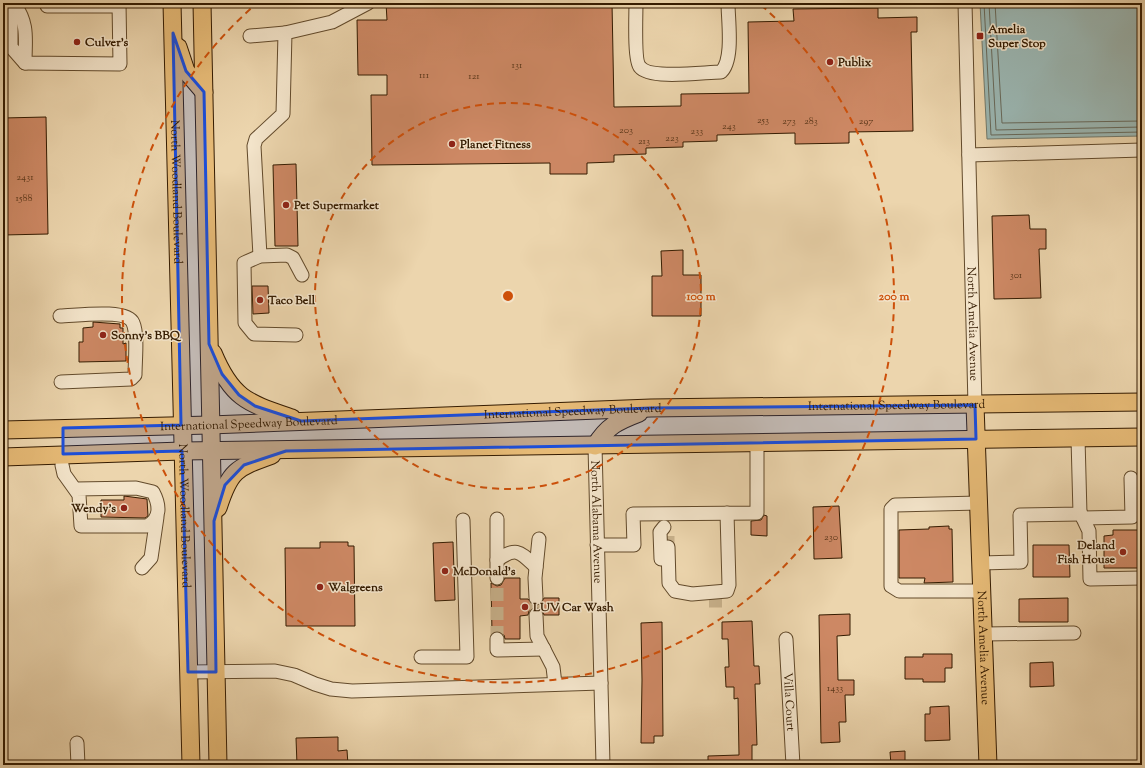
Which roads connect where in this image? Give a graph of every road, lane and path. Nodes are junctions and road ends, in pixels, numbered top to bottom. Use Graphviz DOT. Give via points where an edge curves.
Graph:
graph roads {
  1 [pos="14,3"];
  2 [pos="47,3"];
  3 [pos="172,3"];
  4 [pos="202,3"];
  5 [pos="368,3"];
  6 [pos="636,3"];
  7 [pos="728,3"];
  8 [pos="965,3"];
  9 [pos="82,4"];
  10 [pos="119,4"];
  11 [pos="173,33"];
  12 [pos="285,34"];
  13 [pos="250,36"];
  14 [pos="204,92"];
  15 [pos="1142,150"];
  16 [pos="969,155"];
  17 [pos="260,256"];
  18 [pos="302,275"];
  19 [pos="60,316"];
  20 [pos="296,335"];
  21 [pos="209,344"];
  22 [pos="61,382"];
  23 [pos="1142,402"];
  24 [pos="975,405"];
  25 [pos="651,408"];
  26 [pos="301,421"];
  27 [pos="181,424"];
  28 [pos="210,425"];
  29 [pos="63,428"];
  30 [pos="3,430"];
  31 [pos="1142,437"];
  32 [pos="1078,438"];
  33 [pos="976,440"];
  34 [pos="757,444"];
  35 [pos="595,446"];
  36 [pos="182,451"];
  37 [pos="211,451"];
  38 [pos="286,451"];
  39 [pos="3,457"];
  40 [pos="62,460"];
  41 [pos="1131,478"];
  42 [pos="76,489"];
  43 [pos="979,503"];
  44 [pos="727,513"];
  45 [pos="1081,515"];
  46 [pos="157,517"];
  47 [pos="497,519"];
  48 [pos="463,520"];
  49 [pos="214,521"];
  50 [pos="666,531"];
  51 [pos="539,539"];
  52 [pos="597,545"];
  53 [pos="497,560"];
  54 [pos="981,563"];
  55 [pos="536,567"];
  56 [pos="142,568"];
  57 [pos="497,578"];
  58 [pos="1142,578"];
  59 [pos="982,590"];
  60 [pos="536,598"];
  61 [pos="719,598"];
  62 [pos="536,615"];
  63 [pos="1074,633"];
  64 [pos="984,634"];
  65 [pos="497,639"];
  66 [pos="786,639"];
  67 [pos="544,649"];
  68 [pos="421,657"];
  69 [pos="188,672"];
  70 [pos="216,672"];
  71 [pos="601,683"];
  72 [pos="555,684"];
  73 [pos="77,743"];
  74 [pos="78,765"];
  75 [pos="191,765"];
  76 [pos="218,765"];
  77 [pos="603,765"];
  78 [pos="793,765"];
  79 [pos="988,765"];
  1 -- 10 [label="street" via="26,25 25,63 120,64"];
  2 -- 9 [label="street" via="47,6"];
  3 -- 11 [label="main road, North Woodland Boulevard"];
  4 -- 14 [label="main road"];
  5 -- 12 [label="street" via="332,22"];
  6 -- 7 [label="street" via="639,66 646,72 660,74 721,72 725,68 729,56"];
  8 -- 16 [label="street, North Amelia Avenue"];
  9 -- 10 [label="street"];
  11 -- 14 [label="main road" via="186,71"];
  11 -- 27 [label="main road, North Woodland Boulevard"];
  12 -- 13 [label="street"];
  12 -- 17 [label="street" via="283,114 256,139 254,146"];
  14 -- 21 [label="main road"];
  15 -- 16 [label="street"];
  16 -- 24 [label="street, North Amelia Avenue"];
  17 -- 18 [label="street" via="287,255 293,258"];
  17 -- 20 [label="street" via="244,263 245,323 254,334"];
  19 -- 22 [label="street" via="125,316 131,319 135,328 135,375 131,379"];
  21 -- 26 [label="main road" via="222,374 239,395 256,406"];
  21 -- 28 [label="main road"];
  23 -- 24 [label="main road, International Speedway Boulevard"];
  24 -- 25 [label="main road, International Speedway Boulevard"];
  24 -- 33 [label="main road, North Amelia Avenue"];
  25 -- 26 [label="main road, International Speedway Boulevard"];
  25 -- 35 [label="main road" via="618,421 603,433"];
  26 -- 28 [label="main road, International Speedway Boulevard"];
  27 -- 28 [label="main road, International Speedway Boulevard"];
  27 -- 29 [label="main road, International Speedway Boulevard"];
  27 -- 36 [label="main road, North Woodland Boulevard"];
  28 -- 37 [label="main road"];
  29 -- 30 [label="main road, International Speedway Boulevard"];
  29 -- 40 [label="main road"];
  31 -- 32 [label="main road"];
  32 -- 33 [label="main road"];
  32 -- 45 [label="street"];
  33 -- 34 [label="main road"];
  33 -- 43 [label="main road, North Amelia Avenue"];
  34 -- 35 [label="main road"];
  34 -- 44 [label="street" via="757,513"];
  35 -- 38 [label="main road"];
  35 -- 52 [label="street, North Alabama Avenue"];
  36 -- 37 [label="main road"];
  36 -- 40 [label="main road"];
  36 -- 69 [label="main road, North Woodland Boulevard"];
  37 -- 38 [label="main road"];
  37 -- 49 [label="main road"];
  38 -- 49 [label="main road" via="244,465 235,471 225,486"];
  39 -- 40 [label="main road"];
  40 -- 42 [label="street" via="64,474"];
  41 -- 45 [label="street" via="1132,517"];
  42 -- 46 [label="street" via="136,488 153,492 157,500"];
  42 -- 46 [label="street" via="79,495 81,526 147,526"];
  43 -- 54 [label="main road, North Amelia Avenue"];
  43 -- 59 [label="street" via="895,505 891,510 891,586 899,591"];
  44 -- 50 [label="street"];
  44 -- 61 [label="street" via="729,585"];
  45 -- 54 [label="street" via="1020,515 1021,562"];
  45 -- 58 [label="street" via="1090,531 1090,579"];
  46 -- 56 [label="street" via="151,558"];
  47 -- 53 [label="street"];
  48 -- 68 [label="street" via="467,657"];
  49 -- 70 [label="main road"];
  50 -- 52 [label="street" via="634,514 634,545"];
  50 -- 61 [label="street" via="669,583 675,591"];
  50 -- 61 [label="street" via="660,532 662,582 665,591 680,601"];
  51 -- 55 [label="street"];
  52 -- 71 [label="street, North Alabama Avenue"];
  53 -- 55 [label="street" via="510,551 519,552"];
  53 -- 57 [label="street"];
  54 -- 59 [label="main road, North Amelia Avenue"];
  55 -- 60 [label="street"];
  59 -- 64 [label="main road, North Amelia Avenue"];
  62 -- 67 [label="street" via="537,636"];
  63 -- 64 [label="street"];
  64 -- 79 [label="main road, North Amelia Avenue"];
  65 -- 67 [label="street" via="497,650"];
  66 -- 78 [label="street, Villa Court"];
  67 -- 72 [label="street" via="553,667"];
  69 -- 70 [label="street"];
  69 -- 75 [label="main road, North Woodland Boulevard"];
  70 -- 72 [label="street" via="275,671 294,675 315,684 352,691"];
  70 -- 76 [label="main road"];
  71 -- 72 [label="street"];
  71 -- 77 [label="street, North Alabama Avenue"];
  73 -- 74 [label="street"];
}
